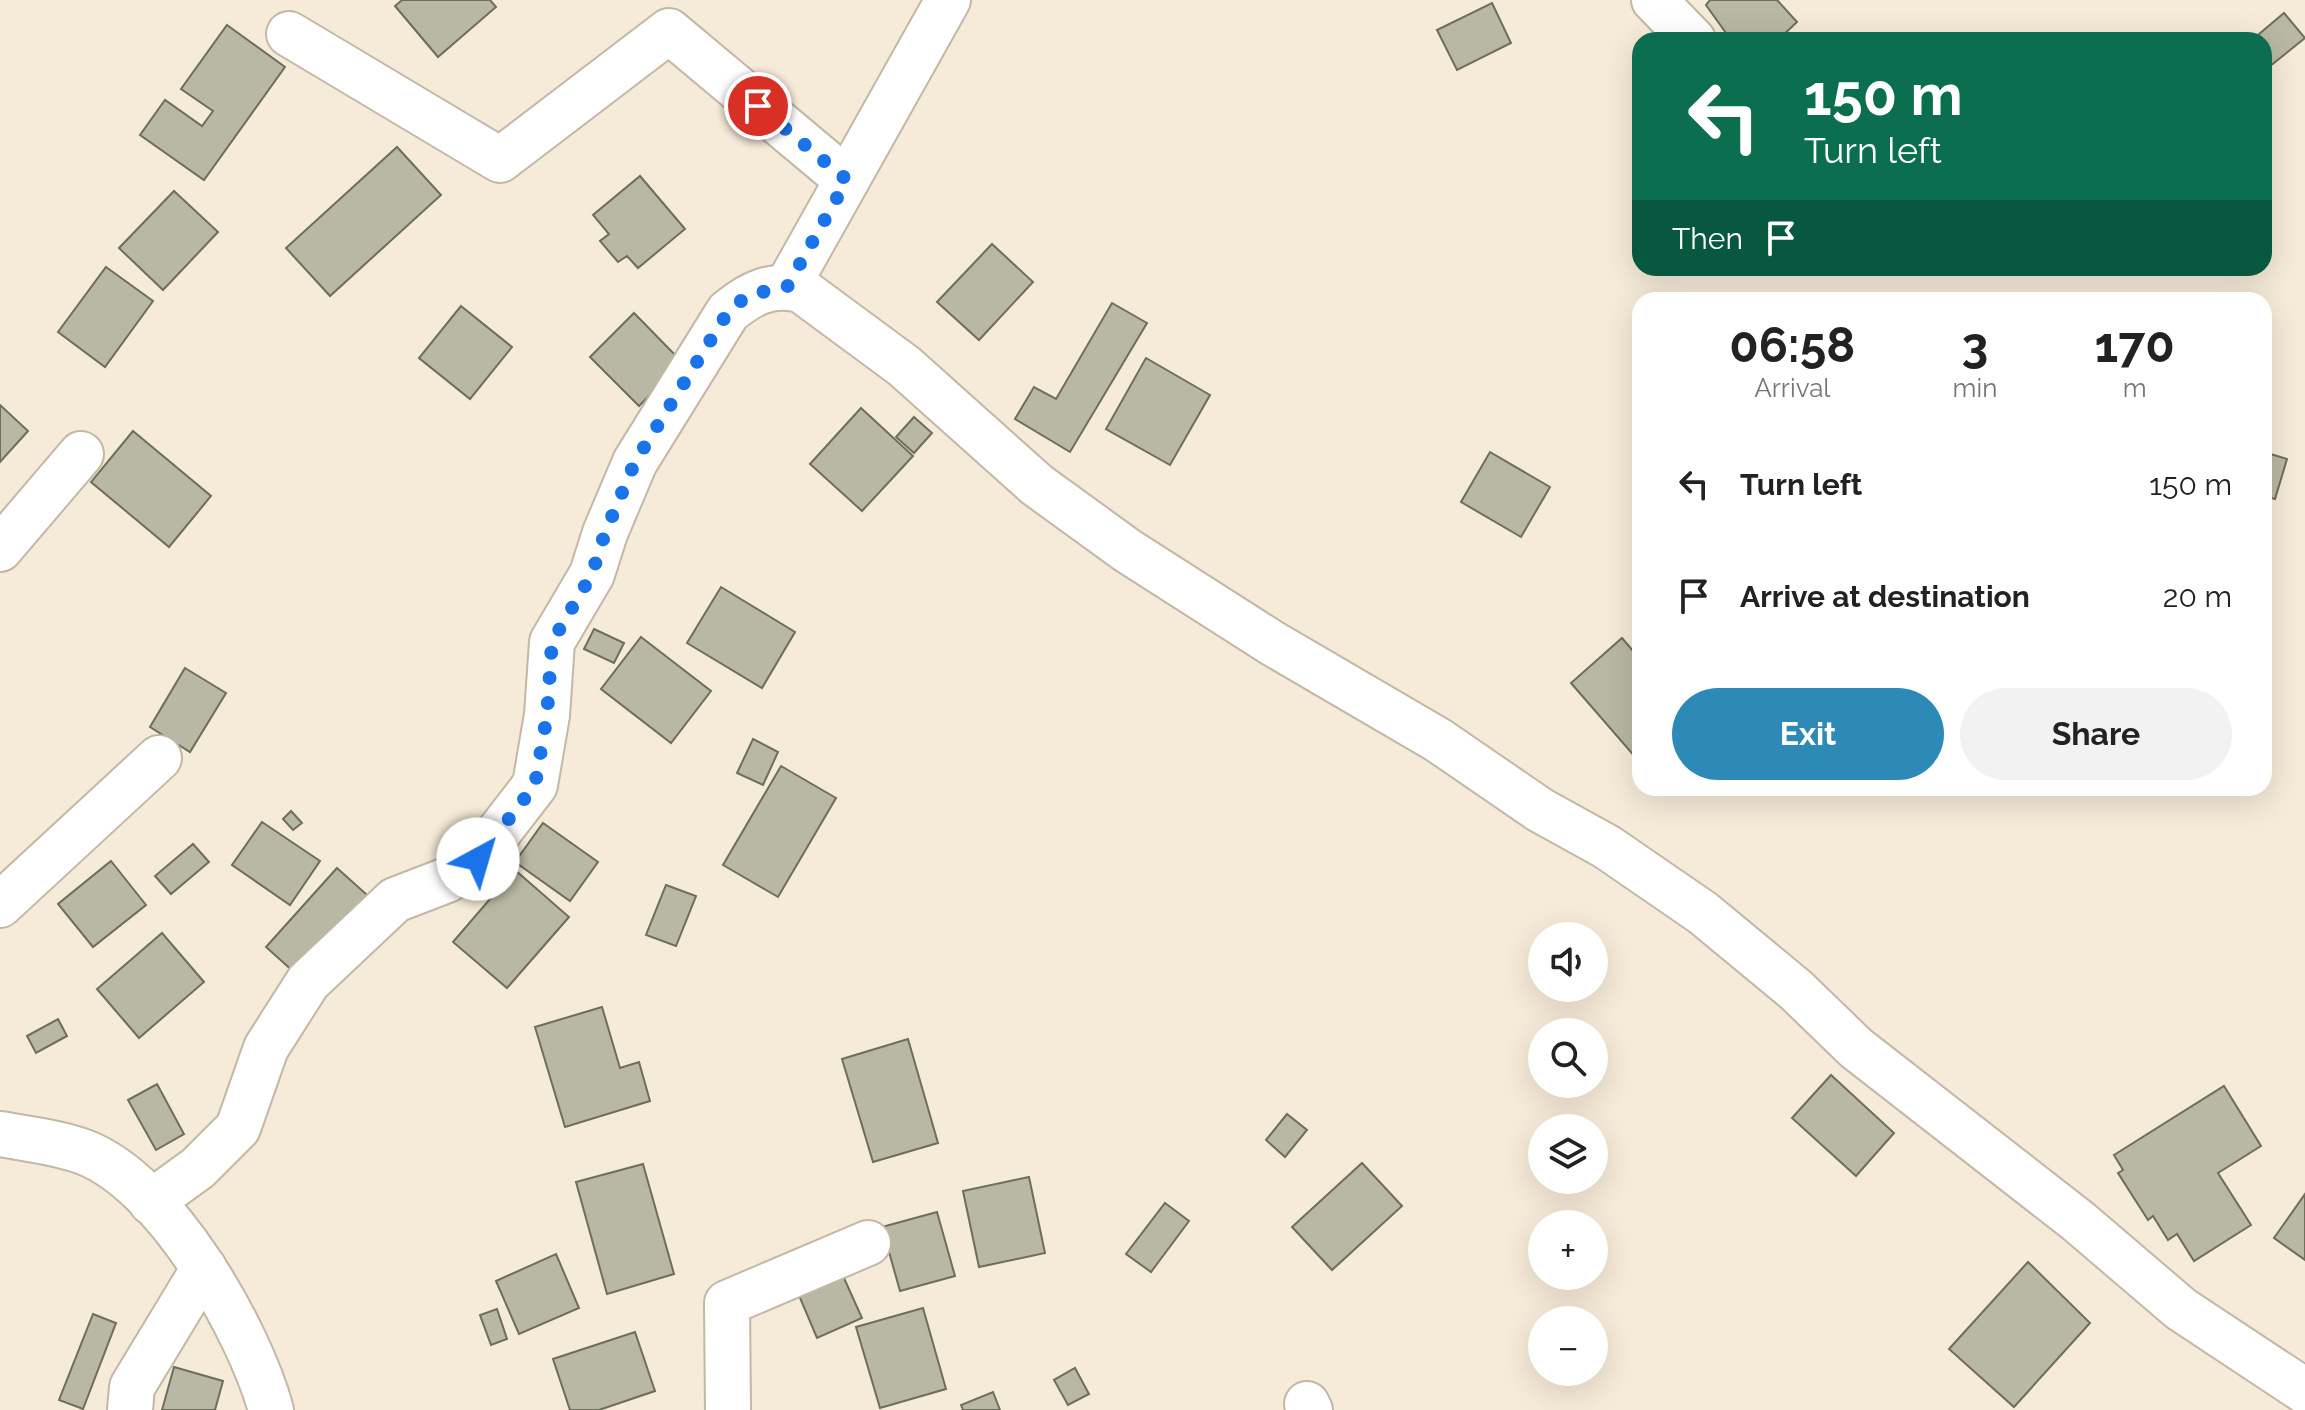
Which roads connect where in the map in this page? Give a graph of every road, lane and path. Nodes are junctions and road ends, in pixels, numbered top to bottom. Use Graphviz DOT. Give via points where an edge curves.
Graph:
graph roads {
  1 [pos="948,0"];
  2 [pos="1654,0"];
  3 [pos="1685,32"];
  4 [pos="289,34"];
  5 [pos="847,180"];
  6 [pos="787,287"];
  7 [pos="81,454"];
  8 [pos="0,549"];
  9 [pos="159,758"];
  10 [pos="0,905"];
  11 [pos="0,1134"];
  12 [pos="151,1202"];
  13 [pos="868,1243"];
  14 [pos="204,1268"];
  15 [pos="2305,1391"];
  16 [pos="130,1410"];
  17 [pos="271,1410"];
  18 [pos="728,1410"];
  1 -- 5 [label="street"];
  2 -- 3 [label="street"];
  4 -- 5 [label="street" via="500,160 669,31"];
  5 -- 6 [label="street"];
  6 -- 12 [label="street" via="748,295 728,312 635,462 592,574 552,642 535,785 478,859 447,880 395,900 308,982 266,1048 238,1128 198,1168"];
  6 -- 15 [label="street" via="801,290 904,366 1037,485 1128,551 1438,740 1703,913 1856,1048 2078,1221 2181,1309"];
  7 -- 8 [label="street"];
  9 -- 10 [label="street"];
  11 -- 12 [label="street" via="86,1153 118,1172"];
  12 -- 14 [label="street"];
  13 -- 18 [label="street" via="727,1303"];
  14 -- 16 [label="street" via="132,1387"];
  14 -- 17 [label="street" via="227,1306"];
}
